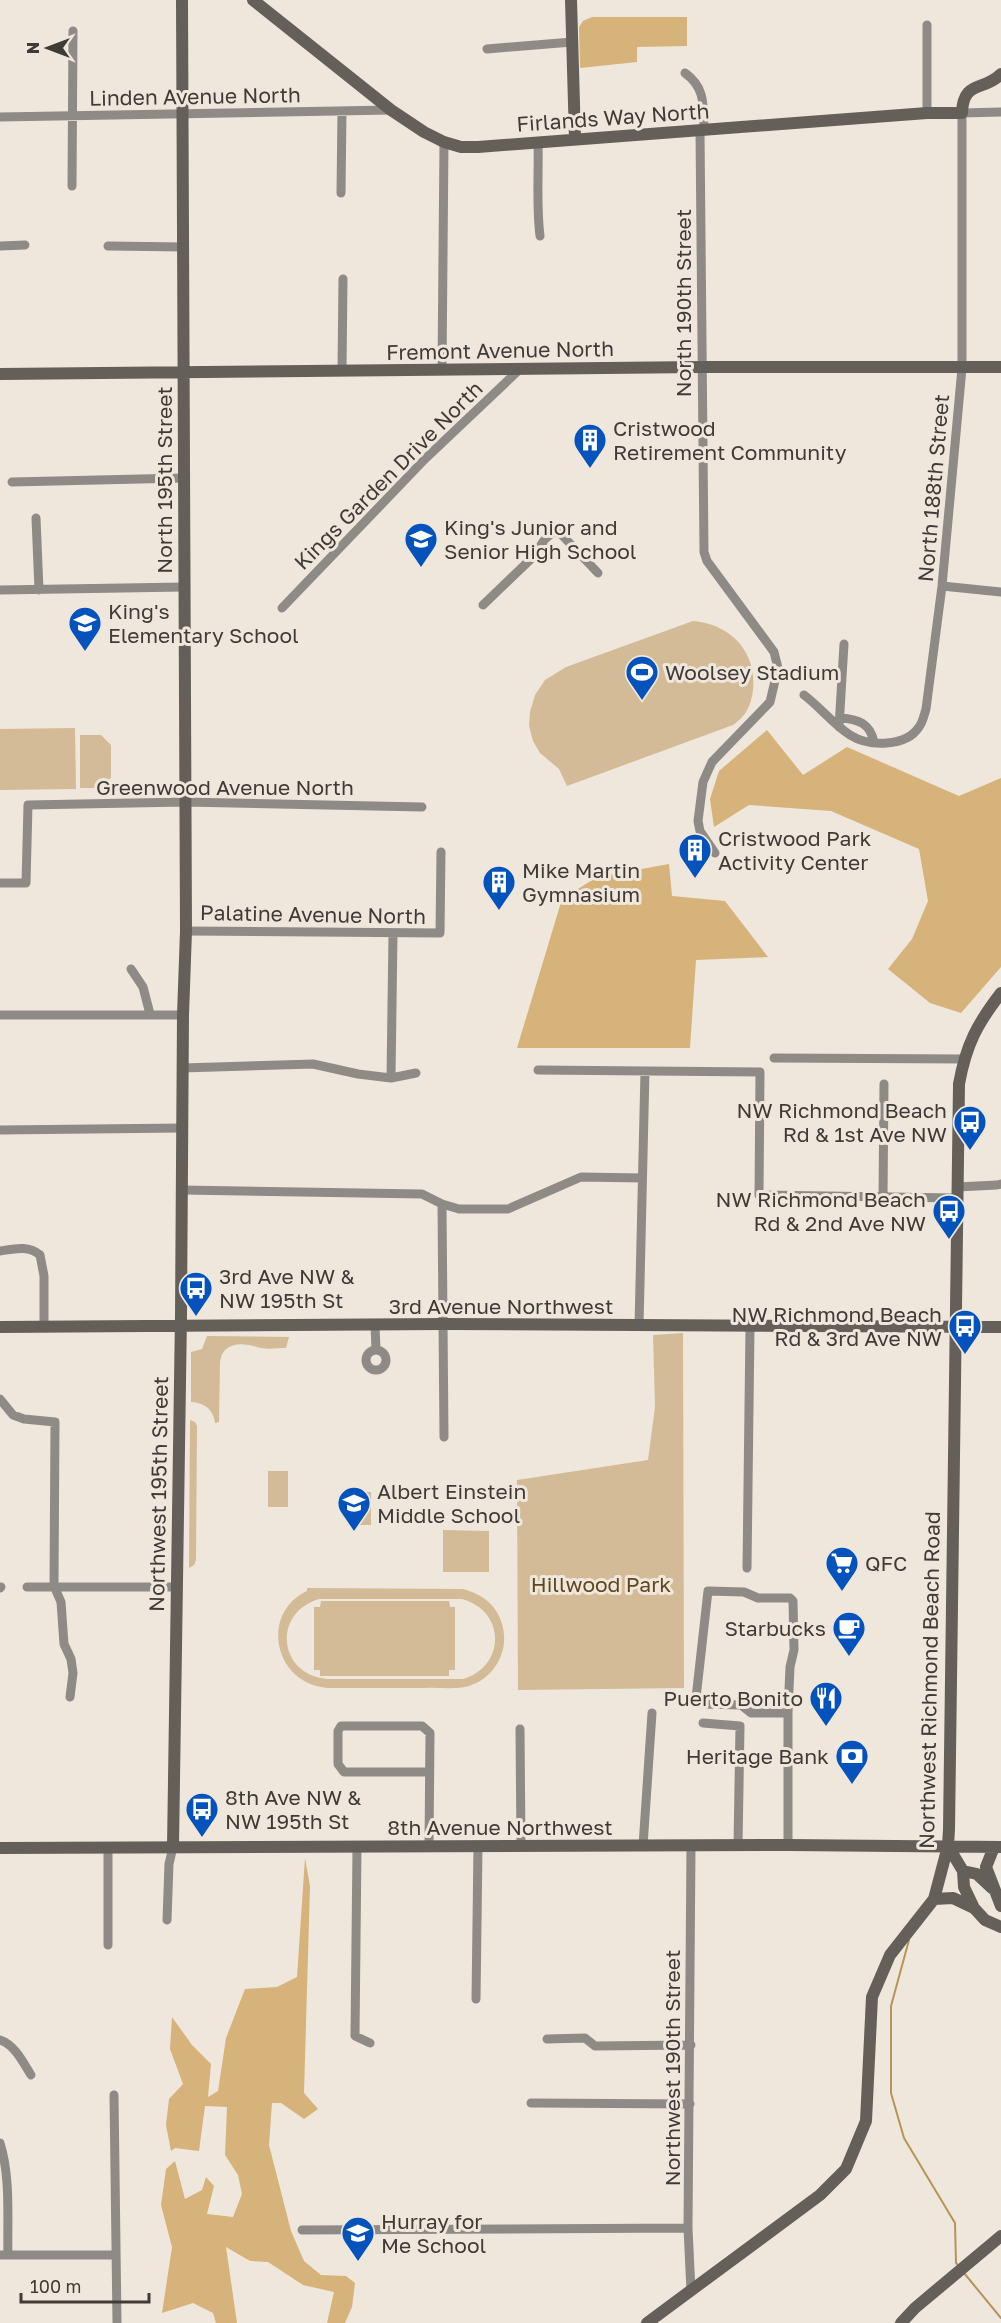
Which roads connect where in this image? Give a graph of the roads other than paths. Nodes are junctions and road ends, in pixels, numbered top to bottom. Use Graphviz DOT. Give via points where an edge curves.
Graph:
graph roads {
  1 [pos="182,0"];
  2 [pos="253,0"];
  3 [pos="571,0"];
  4 [pos="927,25"];
  5 [pos="73,31"];
  6 [pos="572,42"];
  7 [pos="487,49"];
  8 [pos="685,73"];
  9 [pos="1001,74"];
  10 [pos="391,110"];
  11 [pos="342,111"];
  12 [pos="1001,112"];
  13 [pos="927,113"];
  14 [pos="962,113"];
  15 [pos="182,115"];
  16 [pos="71,116"];
  17 [pos="0,117"];
  18 [pos="702,130"];
  19 [pos="575,138"];
  20 [pos="444,142"];
  21 [pos="538,142"];
  22 [pos="72,186"];
  23 [pos="341,193"];
  24 [pos="540,236"];
  25 [pos="25,245"];
  26 [pos="0,246"];
  27 [pos="108,246"];
  28 [pos="184,247"];
  29 [pos="343,279"];
  30 [pos="701,367"];
  31 [pos="962,368"];
  32 [pos="1001,368"];
  33 [pos="520,369"];
  34 [pos="442,370"];
  35 [pos="342,371"];
  36 [pos="183,372"];
  37 [pos="0,374"];
  38 [pos="183,478"];
  39 [pos="12,482"];
  40 [pos="36,518"];
  41 [pos="598,573"];
  42 [pos="942,586"];
  43 [pos="184,587"];
  44 [pos="0,590"];
  45 [pos="39,590"];
  46 [pos="1001,592"];
  47 [pos="483,605"];
  48 [pos="282,608"];
  49 [pos="844,644"];
  50 [pos="804,695"];
  51 [pos="839,722"];
  52 [pos="874,742"];
  53 [pos="185,802"];
  54 [pos="422,807"];
  55 [pos="441,852"];
  56 [pos="715,853"];
  57 [pos="0,883"];
  58 [pos="186,931"];
  59 [pos="393,934"];
  60 [pos="131,969"];
  61 [pos="1001,993"];
  62 [pos="150,1014"];
  63 [pos="0,1015"];
  64 [pos="183,1015"];
  65 [pos="774,1058"];
  66 [pos="964,1059"];
  67 [pos="182,1068"];
  68 [pos="538,1070"];
  69 [pos="645,1071"];
  70 [pos="416,1074"];
  71 [pos="391,1078"];
  72 [pos="884,1084"];
  73 [pos="182,1128"];
  74 [pos="0,1130"];
  75 [pos="642,1178"];
  76 [pos="1001,1184"];
  77 [pos="182,1190"];
  78 [pos="956,1192"];
  79 [pos="883,1198"];
  80 [pos="442,1204"];
  81 [pos="0,1251"];
  82 [pos="442,1324"];
  83 [pos="181,1325"];
  84 [pos="375,1325"];
  85 [pos="639,1326"];
  86 [pos="0,1327"];
  87 [pos="44,1327"];
  88 [pos="750,1327"];
  89 [pos="954,1327"];
  90 [pos="1001,1327"];
  91 [pos="376,1350"];
  92 [pos="0,1399"];
  93 [pos="444,1437"];
  94 [pos="747,1568"];
  95 [pos="54,1586"];
  96 [pos="27,1587"];
  97 [pos="176,1587"];
  98 [pos="70,1697"];
  99 [pos="652,1713"];
  100 [pos="788,1713"];
  101 [pos="703,1723"];
  102 [pos="520,1729"];
  103 [pos="429,1772"];
  104 [pos="788,1845"];
  105 [pos="478,1846"];
  106 [pos="521,1846"];
  107 [pos="644,1846"];
  108 [pos="691,1846"];
  109 [pos="738,1846"];
  110 [pos="948,1846"];
  111 [pos="108,1847"];
  112 [pos="173,1847"];
  113 [pos="357,1847"];
  114 [pos="429,1847"];
  115 [pos="998,1847"];
  116 [pos="0,1848"];
  117 [pos="963,1871"];
  118 [pos="996,1892"];
  119 [pos="934,1899"];
  120 [pos="1001,1905"];
  121 [pos="974,1908"];
  122 [pos="167,1920"];
  123 [pos="1001,1927"];
  124 [pos="108,1945"];
  125 [pos="476,1999"];
  126 [pos="547,2039"];
  127 [pos="0,2040"];
  128 [pos="370,2043"];
  129 [pos="691,2045"];
  130 [pos="31,2075"];
  131 [pos="114,2095"];
  132 [pos="531,2103"];
  133 [pos="690,2104"];
  134 [pos="0,2144"];
  135 [pos="688,2228"];
  136 [pos="302,2230"];
  137 [pos="1001,2236"];
  138 [pos="4,2255"];
  139 [pos="115,2255"];
  140 [pos="691,2291"];
  141 [pos="117,2323"];
  142 [pos="646,2323"];
  143 [pos="901,2323"];
  1 -- 15 [label="street, North 195th Street"];
  2 -- 10 [label="street, Firlands Way North"];
  3 -- 6 [label="street"];
  4 -- 13 [label="street"];
  5 -- 16 [label="street"];
  6 -- 7 [label="street"];
  6 -- 19 [label="street"];
  8 -- 18 [label="street, North 190th Street" via="698,84"];
  9 -- 14 [label="street" via="965,94"];
  10 -- 11 [label="street, Linden Avenue North"];
  10 -- 20 [label="street, Firlands Way North"];
  11 -- 15 [label="street, Linden Avenue North"];
  11 -- 23 [label="street"];
  12 -- 14 [label="street"];
  13 -- 14 [label="street, Firlands Way North"];
  13 -- 18 [label="street, Firlands Way North"];
  14 -- 31 [label="street, North 188th Street"];
  15 -- 16 [label="street, Linden Avenue North"];
  15 -- 28 [label="street, North 195th Street"];
  16 -- 17 [label="street, Linden Avenue North"];
  16 -- 22 [label="street"];
  18 -- 19 [label="street, Firlands Way North"];
  18 -- 30 [label="street, North 190th Street"];
  19 -- 21 [label="street, Firlands Way North"];
  20 -- 21 [label="street, Firlands Way North" via="478,147"];
  20 -- 34 [label="street"];
  21 -- 24 [label="street"];
  25 -- 26 [label="street"];
  27 -- 28 [label="street"];
  28 -- 36 [label="street, North 195th Street"];
  29 -- 35 [label="street"];
  30 -- 31 [label="street, Fremont Avenue North"];
  30 -- 33 [label="street, Fremont Avenue North"];
  30 -- 56 [label="street, North 190th Street" via="704,552 774,652 778,668 770,702 712,762 703,782 698,821"];
  31 -- 32 [label="street, Fremont Avenue North"];
  31 -- 42 [label="street, North 188th Street"];
  33 -- 34 [label="street, Fremont Avenue North"];
  33 -- 48 [label="street, Kings Garden Drive North" via="425,459"];
  34 -- 35 [label="street, Fremont Avenue North"];
  35 -- 36 [label="street, Fremont Avenue North"];
  36 -- 37 [label="street, Fremont Avenue North"];
  36 -- 38 [label="street, North 195th Street"];
  38 -- 39 [label="street"];
  38 -- 43 [label="street, North 195th Street"];
  40 -- 45 [label="street"];
  41 -- 47 [label="street" via="560,533 553,532"];
  42 -- 46 [label="street"];
  42 -- 52 [label="street, North 188th Street" via="930,691 919,727 895,743"];
  43 -- 45 [label="street"];
  43 -- 53 [label="street, North 195th Street"];
  44 -- 45 [label="street"];
  49 -- 51 [label="street"];
  50 -- 51 [label="street, North 188th Street"];
  51 -- 52 [label="street, North 188th Street" via="853,737"];
  51 -- 52 [label="street" via="862,722 870,729"];
  53 -- 54 [label="street, Greenwood Avenue North"];
  53 -- 57 [label="street, Greenwood Avenue North" via="28,805 26,883"];
  53 -- 58 [label="street, North 195th Street"];
  55 -- 59 [label="street, Palatine Avenue North" via="440,933"];
  58 -- 59 [label="street, Palatine Avenue North"];
  58 -- 64 [label="street, North 195th Street"];
  59 -- 71 [label="street"];
  60 -- 62 [label="street" via="143,987"];
  61 -- 66 [label="street, Northwest Richmond Beach Road" via="981,1019"];
  62 -- 63 [label="street"];
  62 -- 64 [label="street"];
  64 -- 67 [label="street, North 195th Street"];
  65 -- 66 [label="street"];
  66 -- 78 [label="street, Northwest Richmond Beach Road" via="959,1084"];
  67 -- 71 [label="street" via="314,1064"];
  67 -- 73 [label="street, Northwest 195th Street"];
  68 -- 69 [label="street"];
  69 -- 75 [label="street"];
  69 -- 79 [label="street" via="760,1072 759,1195"];
  70 -- 71 [label="street"];
  72 -- 79 [label="street"];
  73 -- 74 [label="street"];
  73 -- 77 [label="street, Northwest 195th Street"];
  75 -- 80 [label="street" via="581,1178 508,1209 459,1209"];
  75 -- 85 [label="street"];
  76 -- 78 [label="street"];
  77 -- 80 [label="street" via="422,1194"];
  77 -- 83 [label="street, Northwest 195th Street"];
  78 -- 79 [label="street"];
  78 -- 89 [label="street, Northwest Richmond Beach Road"];
  80 -- 82 [label="street"];
  81 -- 87 [label="street" via="27,1248 40,1255"];
  82 -- 84 [label="street, 3rd Avenue Northwest"];
  82 -- 85 [label="street, 3rd Avenue Northwest"];
  82 -- 93 [label="street"];
  83 -- 84 [label="street, 3rd Avenue Northwest"];
  83 -- 87 [label="street, 3rd Avenue Northwest"];
  83 -- 97 [label="street, Northwest 195th Street"];
  84 -- 91 [label="street"];
  85 -- 88 [label="street, 3rd Avenue Northwest"];
  86 -- 87 [label="street, 3rd Avenue Northwest"];
  88 -- 89 [label="street, 3rd Avenue Northwest"];
  88 -- 94 [label="street"];
  89 -- 90 [label="street, 3rd Avenue Northwest"];
  89 -- 110 [label="street, Northwest Richmond Beach Road"];
  92 -- 95 [label="street" via="13,1415 55,1422"];
  95 -- 96 [label="street"];
  95 -- 97 [label="street"];
  95 -- 98 [label="street" via="62,1602 64,1644 71,1659"];
  97 -- 112 [label="street, Northwest 195th Street"];
  99 -- 107 [label="street"];
  100 -- 100 [label="street" via="794,1650 793,1601 758,1598 744,1592 708,1591 696,1698 702,1704 741,1705 751,1713"];
  100 -- 104 [label="street"];
  101 -- 109 [label="street" via="740,1726"];
  102 -- 106 [label="street"];
  103 -- 103 [label="street" via="430,1733 422,1726 341,1726 338,1731 338,1764 344,1772"];
  103 -- 114 [label="street"];
  104 -- 109 [label="street, 8th Avenue Northwest"];
  104 -- 110 [label="street, 8th Avenue Northwest"];
  105 -- 106 [label="street, 8th Avenue Northwest"];
  105 -- 114 [label="street, 8th Avenue Northwest"];
  105 -- 125 [label="street"];
  106 -- 107 [label="street, 8th Avenue Northwest"];
  107 -- 108 [label="street, 8th Avenue Northwest"];
  108 -- 109 [label="street, 8th Avenue Northwest"];
  108 -- 129 [label="street, Northwest 190th Street"];
  110 -- 115 [label="street, 8th Avenue Northwest"];
  110 -- 117 [label="street"];
  110 -- 119 [label="street, Northwest Richmond Beach Road"];
  111 -- 112 [label="street, 8th Avenue Northwest"];
  111 -- 116 [label="street, 8th Avenue Northwest"];
  111 -- 124 [label="street"];
  112 -- 113 [label="street, 8th Avenue Northwest"];
  112 -- 122 [label="street, Northwest 195th Street"];
  113 -- 114 [label="street, 8th Avenue Northwest"];
  113 -- 128 [label="street" via="355,2036"];
  115 -- 118 [label="street" via="986,1867"];
  117 -- 118 [label="street" via="978,1874"];
  117 -- 121 [label="street" via="964,1887"];
  118 -- 120 [label="street"];
  119 -- 121 [label="street" via="953,1898"];
  119 -- 140 [label="street, Northwest Richmond Beach Road" via="890,1955 872,1997 866,2121 846,2169 820,2195"];
  121 -- 123 [label="street"];
  126 -- 129 [label="street" via="585,2038 595,2046"];
  127 -- 130 [label="street" via="15,2051"];
  129 -- 133 [label="street, Northwest 190th Street"];
  131 -- 139 [label="street"];
  132 -- 133 [label="street"];
  133 -- 135 [label="street, Northwest 190th Street"];
  134 -- 138 [label="street" via="7,2187"];
  135 -- 136 [label="street"];
  135 -- 140 [label="street, Northwest 190th Street"];
  137 -- 143 [label="street"];
  138 -- 139 [label="street"];
  139 -- 141 [label="street"];
  140 -- 142 [label="street, Northwest Richmond Beach Road"];
}
